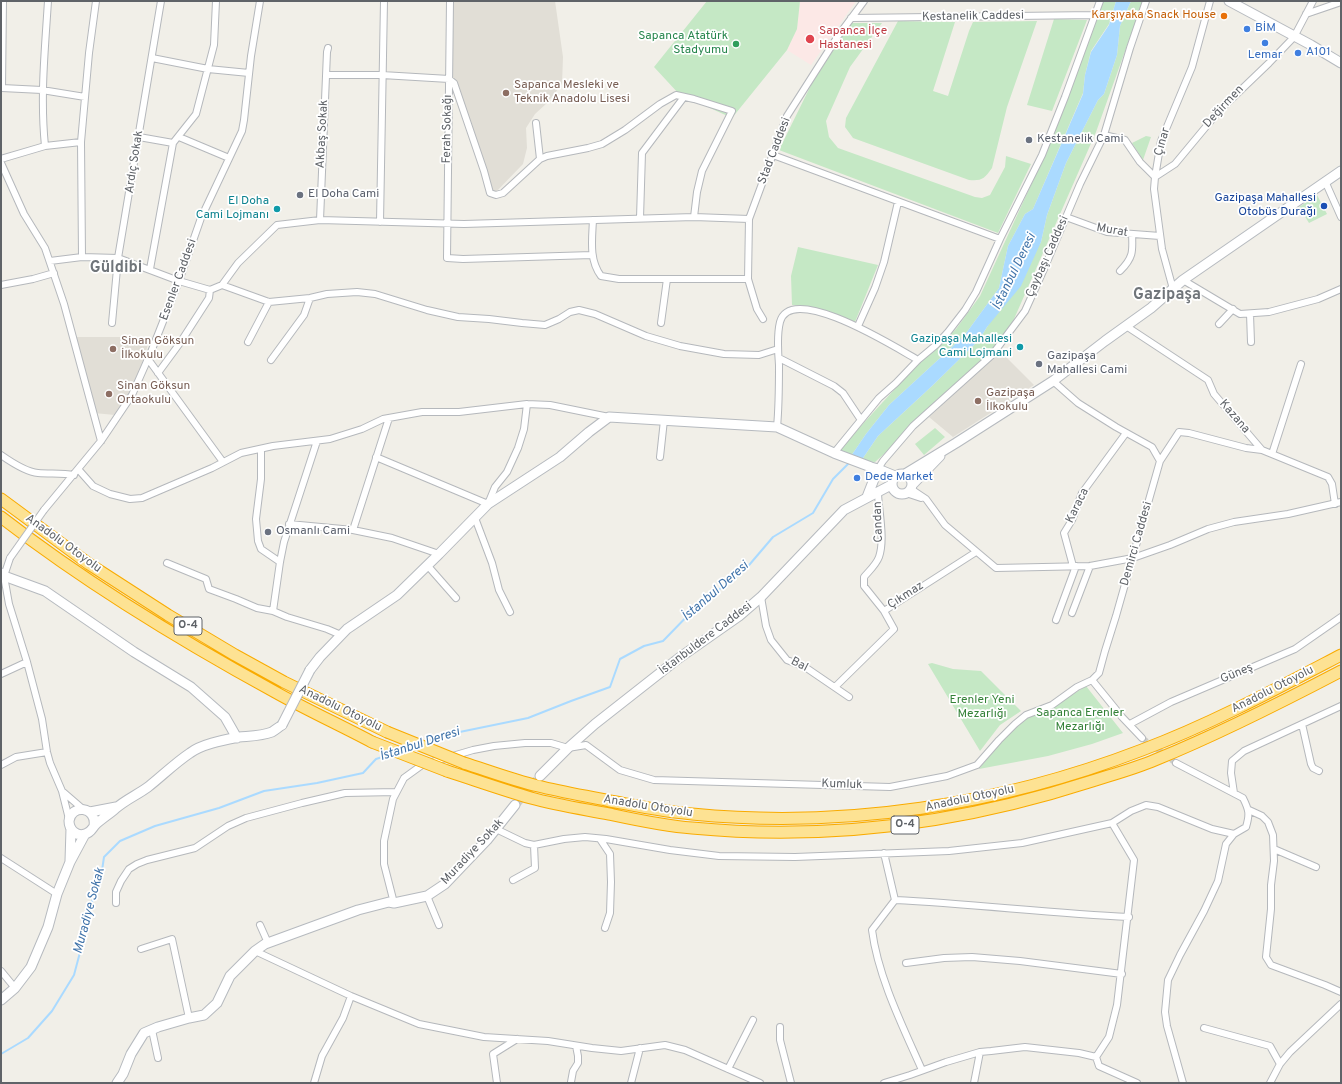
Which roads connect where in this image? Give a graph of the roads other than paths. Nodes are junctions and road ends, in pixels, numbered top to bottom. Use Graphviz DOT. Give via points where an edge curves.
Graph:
graph roads {
  1 [pos="3,1"];
  2 [pos="48,1"];
  3 [pos="96,1"];
  4 [pos="161,1"];
  5 [pos="216,1"];
  6 [pos="260,1"];
  7 [pos="384,1"];
  8 [pos="450,1"];
  9 [pos="864,1"];
  10 [pos="1100,1"];
  11 [pos="1146,1"];
  12 [pos="1210,1"];
  13 [pos="1224,1"];
  14 [pos="1229,1"];
  15 [pos="1313,1"];
  16 [pos="1341,2"];
  17 [pos="1240,7"];
  18 [pos="1306,14"];
  19 [pos="1095,15"];
  20 [pos="851,18"];
  21 [pos="1294,36"];
  22 [pos="328,48"];
  23 [pos="152,58"];
  24 [pos="1341,63"];
  25 [pos="208,69"];
  26 [pos="249,73"];
  27 [pos="382,75"];
  28 [pos="326,76"];
  29 [pos="449,79"];
  30 [pos="42,90"];
  31 [pos="85,97"];
  32 [pos="684,97"];
  33 [pos="536,123"];
  34 [pos="1104,135"];
  35 [pos="139,137"];
  36 [pos="178,137"];
  37 [pos="81,142"];
  38 [pos="173,143"];
  39 [pos="45,146"];
  40 [pos="773,155"];
  41 [pos="229,158"];
  42 [pos="1,159"];
  43 [pos="540,159"];
  44 [pos="1,163"];
  45 [pos="1341,171"];
  46 [pos="1155,177"];
  47 [pos="1325,181"];
  48 [pos="898,202"];
  49 [pos="694,217"];
  50 [pos="1066,217"];
  51 [pos="1341,217"];
  52 [pos="640,218"];
  53 [pos="749,219"];
  54 [pos="320,220"];
  55 [pos="593,220"];
  56 [pos="380,222"];
  57 [pos="447,224"];
  58 [pos="1132,234"];
  59 [pos="1160,236"];
  60 [pos="1000,239"];
  61 [pos="592,255"];
  62 [pos="82,257"];
  63 [pos="118,258"];
  64 [pos="50,261"];
  65 [pos="150,269"];
  66 [pos="1120,271"];
  67 [pos="54,273"];
  68 [pos="667,279"];
  69 [pos="748,279"];
  70 [pos="1183,280"];
  71 [pos="179,281"];
  72 [pos="222,284"];
  73 [pos="1,285"];
  74 [pos="1173,289"];
  75 [pos="1341,289"];
  76 [pos="210,290"];
  77 [pos="310,298"];
  78 [pos="269,302"];
  79 [pos="1233,309"];
  80 [pos="1250,314"];
  81 [pos="763,319"];
  82 [pos="112,323"];
  83 [pos="661,323"];
  84 [pos="1219,324"];
  85 [pos="858,326"];
  86 [pos="1126,326"];
  87 [pos="248,342"];
  88 [pos="1251,342"];
  89 [pos="778,349"];
  90 [pos="778,358"];
  91 [pos="148,359"];
  92 [pos="271,360"];
  93 [pos="918,360"];
  94 [pos="1301,364"];
  95 [pos="158,373"];
  96 [pos="1053,381"];
  97 [pos="527,404"];
  98 [pos="609,417"];
  99 [pos="389,418"];
  100 [pos="664,420"];
  101 [pos="861,420"];
  102 [pos="778,426"];
  103 [pos="1126,433"];
  104 [pos="100,441"];
  105 [pos="317,441"];
  106 [pos="950,447"];
  107 [pos="261,449"];
  108 [pos="1262,450"];
  109 [pos="834,453"];
  110 [pos="1272,454"];
  111 [pos="1,455"];
  112 [pos="376,457"];
  113 [pos="660,457"];
  114 [pos="1160,461"];
  115 [pos="223,462"];
  116 [pos="78,469"];
  117 [pos="875,470"];
  118 [pos="905,474"];
  119 [pos="74,475"];
  120 [pos="892,481"];
  121 [pos="910,489"];
  122 [pos="1,490"];
  123 [pos="897,493"];
  124 [pos="878,494"];
  125 [pos="867,497"];
  126 [pos="1,499"];
  127 [pos="1338,503"];
  128 [pos="488,504"];
  129 [pos="1,517"];
  130 [pos="475,518"];
  131 [pos="289,524"];
  132 [pos="354,530"];
  133 [pos="976,552"];
  134 [pos="439,554"];
  135 [pos="1133,558"];
  136 [pos="280,562"];
  137 [pos="167,563"];
  138 [pos="89,564"];
  139 [pos="427,565"];
  140 [pos="1075,566"];
  141 [pos="1090,566"];
  142 [pos="2,574"];
  143 [pos="761,597"];
  144 [pos="456,598"];
  145 [pos="884,610"];
  146 [pos="273,611"];
  147 [pos="510,612"];
  148 [pos="1072,613"];
  149 [pos="1341,616"];
  150 [pos="1056,620"];
  151 [pos="341,636"];
  152 [pos="1341,655"];
  153 [pos="27,662"];
  154 [pos="1341,671"];
  155 [pos="1,674"];
  156 [pos="1092,680"];
  157 [pos="834,687"];
  158 [pos="849,697"];
  159 [pos="1341,706"];
  160 [pos="1130,724"];
  161 [pos="1302,724"];
  162 [pos="237,738"];
  163 [pos="1142,738"];
  164 [pos="568,748"];
  165 [pos="47,752"];
  166 [pos="1176,763"];
  167 [pos="1,765"];
  168 [pos="1319,771"];
  169 [pos="540,776"];
  170 [pos="62,791"];
  171 [pos="396,792"];
  172 [pos="1234,794"];
  173 [pos="515,804"];
  174 [pos="117,807"];
  175 [pos="1249,810"];
  176 [pos="87,811"];
  177 [pos="1112,823"];
  178 [pos="70,825"];
  179 [pos="94,826"];
  180 [pos="496,829"];
  181 [pos="85,834"];
  182 [pos="1234,834"];
  183 [pos="600,839"];
  184 [pos="534,845"];
  185 [pos="1274,849"];
  186 [pos="884,853"];
  187 [pos="1,858"];
  188 [pos="70,862"];
  189 [pos="1316,867"];
  190 [pos="513,880"];
  191 [pos="57,894"];
  192 [pos="427,896"];
  193 [pos="895,900"];
  194 [pos="116,903"];
  195 [pos="394,903"];
  196 [pos="1129,917"];
  197 [pos="260,925"];
  198 [pos="439,925"];
  199 [pos="605,928"];
  200 [pos="268,943"];
  201 [pos="141,949"];
  202 [pos="255,951"];
  203 [pos="906,964"];
  204 [pos="1,972"];
  205 [pos="1122,974"];
  206 [pos="15,988"];
  207 [pos="1341,992"];
  208 [pos="351,996"];
  209 [pos="1,1000"];
  210 [pos="1341,1004"];
  211 [pos="189,1018"];
  212 [pos="753,1020"];
  213 [pos="780,1027"];
  214 [pos="1204,1028"];
  215 [pos="152,1030"];
  216 [pos="517,1039"];
  217 [pos="576,1046"];
  218 [pos="640,1048"];
  219 [pos="980,1052"];
  220 [pos="1096,1056"];
  221 [pos="158,1058"];
  222 [pos="1280,1064"];
  223 [pos="728,1069"];
  224 [pos="922,1070"];
  225 [pos="910,1075"];
  226 [pos="571,1082"];
  227 [pos="117,1083"];
  228 [pos="314,1083"];
  229 [pos="497,1083"];
  230 [pos="631,1083"];
  231 [pos="760,1083"];
  232 [pos="791,1083"];
  233 [pos="884,1083"];
  234 [pos="910,1083"];
  235 [pos="974,1083"];
  236 [pos="1137,1083"];
  237 [pos="1183,1083"];
  238 [pos="1270,1083"];
  1 -- 30 [label="street" via="2,88"];
  2 -- 30 [label="street"];
  3 -- 31 [label="street"];
  4 -- 23 [label="street, Ardıç Sokak"];
  5 -- 25 [label="street" via="213,10 214,45"];
  6 -- 26 [label="street, Esenler Caddesi"];
  7 -- 27 [label="street"];
  8 -- 29 [label="street, Ferah Sokağı"];
  9 -- 20 [label="street, Stad Caddesi"];
  10 -- 19 [label="street"];
  11 -- 34 [label="street, Çaybaşı Caddesi"];
  12 -- 46 [label="street, Çınar" via="1192,67 1161,141"];
  13 -- 17 [label="street"];
  14 -- 17 [label="street"];
  15 -- 18 [label="street, Değirmen"];
  16 -- 18 [label="street"];
  17 -- 21 [label="street"];
  18 -- 21 [label="street, Değirmen"];
  19 -- 20 [label="street, Kestanelik Caddesi"];
  19 -- 60 [label="street" via="1042,155"];
  20 -- 40 [label="street, Stad Caddesi" via="787,116"];
  21 -- 24 [label="street"];
  21 -- 46 [label="street, Değirmen" via="1219,111 1175,164"];
  22 -- 28 [label="street, Akbaş Sokak"];
  23 -- 25 [label="street"];
  23 -- 35 [label="street, Ardıç Sokak"];
  25 -- 26 [label="street"];
  25 -- 36 [label="street" via="196,114"];
  26 -- 41 [label="street, Esenler Caddesi" via="242,131"];
  27 -- 28 [label="street"];
  27 -- 29 [label="street"];
  27 -- 56 [label="street"];
  28 -- 54 [label="street, Akbaş Sokak"];
  29 -- 43 [label="street" via="454,83 490,193 503,193"];
  29 -- 57 [label="street, Ferah Sokağı"];
  30 -- 31 [label="street"];
  30 -- 39 [label="street"];
  31 -- 37 [label="street"];
  32 -- 43 [label="street" via="676,95 660,104 602,144"];
  32 -- 49 [label="street" via="732,111 702,171"];
  32 -- 52 [label="street" via="642,153"];
  33 -- 43 [label="street"];
  34 -- 46 [label="street" via="1125,140 1140,162"];
  34 -- 50 [label="street, Çaybaşı Caddesi"];
  35 -- 38 [label="street"];
  35 -- 63 [label="street, Ardıç Sokak"];
  36 -- 38 [label="street"];
  36 -- 41 [label="street"];
  37 -- 39 [label="street"];
  37 -- 62 [label="street"];
  38 -- 65 [label="street"];
  39 -- 42 [label="street"];
  40 -- 48 [label="street"];
  40 -- 53 [label="street, Stad Caddesi"];
  41 -- 71 [label="street, Esenler Caddesi" via="201,218"];
  44 -- 64 [label="street" via="24,214"];
  45 -- 47 [label="street"];
  46 -- 59 [label="street, Çınar" via="1154,189"];
  47 -- 51 [label="street"];
  47 -- 70 [label="street"];
  48 -- 60 [label="street"];
  48 -- 85 [label="street" via="884,262"];
  49 -- 52 [label="street"];
  49 -- 53 [label="street"];
  50 -- 58 [label="street, Murat" via="1106,232"];
  50 -- 117 [label="street, Çaybaşı Caddesi" via="1025,311 1010,333 992,356 913,426"];
  52 -- 55 [label="street"];
  53 -- 69 [label="street, Stad Caddesi"];
  54 -- 56 [label="street"];
  54 -- 72 [label="street" via="277,225 238,263"];
  55 -- 57 [label="street"];
  55 -- 61 [label="street"];
  56 -- 57 [label="street"];
  57 -- 61 [label="street, Ferah Sokağı" via="446,258"];
  58 -- 59 [label="street, Murat"];
  58 -- 66 [label="street" via="1133,252"];
  59 -- 74 [label="street, Çınar"];
  60 -- 93 [label="street" via="965,311 948,332"];
  61 -- 68 [label="street" via="596,270 601,276 619,279"];
  62 -- 63 [label="street"];
  62 -- 64 [label="street"];
  63 -- 65 [label="street"];
  63 -- 82 [label="street, Ardıç Sokak"];
  64 -- 67 [label="street"];
  65 -- 71 [label="street"];
  67 -- 73 [label="street"];
  67 -- 104 [label="street"];
  68 -- 69 [label="street"];
  68 -- 83 [label="street"];
  69 -- 81 [label="street, Stad Caddesi" via="757,309"];
  70 -- 74 [label="street"];
  70 -- 79 [label="street"];
  71 -- 76 [label="street"];
  71 -- 91 [label="street, Esenler Caddesi"];
  72 -- 76 [label="street"];
  72 -- 78 [label="street"];
  74 -- 86 [label="street"];
  75 -- 80 [label="street" via="1318,299 1269,312"];
  76 -- 95 [label="street" via="209,298"];
  77 -- 78 [label="street"];
  77 -- 89 [label="street" via="357,292 375,294 458,317 545,325 579,310 680,346 724,354 759,355"];
  77 -- 92 [label="street" via="304,315"];
  78 -- 87 [label="street"];
  79 -- 80 [label="street" via="1240,314"];
  79 -- 84 [label="street"];
  80 -- 88 [label="street"];
  85 -- 89 [label="street" via="796,308 786,313 780,322"];
  85 -- 93 [label="street"];
  86 -- 96 [label="street"];
  86 -- 108 [label="street, Kazana" via="1208,380 1214,394"];
  89 -- 90 [label="street"];
  90 -- 101 [label="street" via="839,389"];
  90 -- 102 [label="street"];
  91 -- 95 [label="street"];
  91 -- 104 [label="street, Esenler Caddesi" via="132,396"];
  93 -- 101 [label="street" via="879,398"];
  94 -- 110 [label="street"];
  95 -- 115 [label="street"];
  96 -- 103 [label="street" via="1078,403"];
  96 -- 106 [label="street"];
  97 -- 98 [label="street" via="550,405"];
  97 -- 99 [label="street" via="459,412 422,412"];
  97 -- 128 [label="street" via="518,448 507,472 494,488"];
  98 -- 100 [label="street"];
  98 -- 128 [label="street" via="560,457"];
  99 -- 105 [label="street" via="362,429"];
  99 -- 112 [label="street"];
  100 -- 102 [label="street"];
  100 -- 113 [label="street"];
  101 -- 109 [label="street"];
  102 -- 109 [label="street"];
  103 -- 114 [label="street" via="1152,447"];
  103 -- 140 [label="street, Karaca" via="1082,493 1064,533"];
  104 -- 116 [label="street, Esenler Caddesi"];
  105 -- 107 [label="street"];
  105 -- 131 [label="street"];
  106 -- 118 [label="street"];
  106 -- 121 [label="street"];
  107 -- 115 [label="street" via="241,453"];
  107 -- 136 [label="street" via="261,479 256,519 258,541 261,549"];
  108 -- 110 [label="street, Kazana"];
  108 -- 114 [label="street, Demirci Caddesi" via="1179,432"];
  109 -- 117 [label="street"];
  110 -- 127 [label="street, Kazana" via="1328,477"];
  111 -- 119 [label="street" via="14,464 37,473"];
  112 -- 128 [label="street"];
  112 -- 132 [label="street"];
  114 -- 135 [label="street, Demirci Caddesi"];
  115 -- 116 [label="street" via="142,498 130,499 93,486"];
  116 -- 119 [label="street, Esenler Caddesi"];
  117 -- 120 [label="street"];
  117 -- 125 [label="street"];
  118 -- 120 [label="street" via="898,474"];
  118 -- 121 [label="street" via="911,479"];
  119 -- 142 [label="street, Esenler Caddesi, bridge" via="44,510 10,558"];
  120 -- 123 [label="street"];
  120 -- 125 [label="street, İstanbuldere Caddesi"];
  121 -- 123 [label="street"];
  121 -- 133 [label="street" via="926,499 945,525"];
  122 -- 138 [label="highway"];
  123 -- 124 [label="street, İstanbuldere Caddesi"];
  124 -- 125 [label="street, İstanbuldere Caddesi"];
  124 -- 145 [label="street, Candan" via="882,533 879,556 864,578 864,586"];
  125 -- 143 [label="street, İstanbuldere Caddesi" via="844,510"];
  126 -- 138 [label="highway, Anadolu Otoyolu / O-4"];
  127 -- 135 [label="street" via="1234,522 1208,529"];
  128 -- 130 [label="street"];
  129 -- 154 [label="highway, Anadolu Otoyolu / O-4, bridge" via="83,576 164,629 276,693 372,742 447,771 532,798 625,818 690,828 828,832 885,828 1014,804 1057,793 1153,761 1210,737"];
  130 -- 134 [label="street"];
  130 -- 147 [label="street" via="499,590"];
  131 -- 132 [label="street"];
  131 -- 136 [label="street"];
  132 -- 134 [label="street" via="392,538"];
  133 -- 140 [label="street" via="996,568"];
  133 -- 145 [label="street, Çıkmaz"];
  134 -- 139 [label="street"];
  135 -- 141 [label="street"];
  135 -- 156 [label="street, Demirci Caddesi" via="1099,673"];
  136 -- 146 [label="street"];
  137 -- 146 [label="street" via="206,580 209,589 257,608"];
  138 -- 152 [label="highway, Anadolu Otoyolu / O-4, bridge" via="234,655 387,732 464,763 538,786 692,814 778,819 827,818 926,809 1054,780 1144,750 1206,723"];
  139 -- 144 [label="street"];
  139 -- 151 [label="street" via="397,595"];
  140 -- 141 [label="street"];
  140 -- 150 [label="street"];
  141 -- 148 [label="street"];
  142 -- 153 [label="street"];
  142 -- 162 [label="street" via="45,590 134,652 191,687 225,717"];
  143 -- 157 [label="street, Bal" via="771,640 787,660 805,667"];
  143 -- 164 [label="street, İstanbuldere Caddesi" via="739,616 679,658"];
  145 -- 157 [label="street, Çıkmaz" via="894,629"];
  146 -- 151 [label="street"];
  149 -- 160 [label="street, Güneş" via="1295,649 1171,702"];
  151 -- 162 [label="street, bridge" via="310,670 282,725 271,732"];
  153 -- 155 [label="street"];
  153 -- 165 [label="street" via="42,719"];
  156 -- 160 [label="street"];
  156 -- 164 [label="street, Kumluk" via="1077,687 1052,705 1026,715 1014,724 977,766 947,776 890,787 654,780 620,770 586,745"];
  157 -- 158 [label="street, Bal"];
  159 -- 161 [label="street"];
  160 -- 163 [label="street"];
  161 -- 168 [label="street" via="1311,764"];
  161 -- 172 [label="street" via="1244,751 1232,761 1230,773"];
  162 -- 174 [label="street" via="204,745 191,752 147,788"];
  164 -- 169 [label="street, İstanbuldere Caddesi"];
  164 -- 171 [label="street" via="551,743 525,742 472,750 422,766 404,778"];
  165 -- 167 [label="street" via="16,757"];
  165 -- 170 [label="street"];
  166 -- 172 [label="street"];
  170 -- 176 [label="street"];
  170 -- 178 [label="street"];
  171 -- 194 [label="street" via="345,793 246,818 228,826 195,848 147,860 129,869 116,892"];
  171 -- 195 [label="street" via="388,817 383,850"];
  172 -- 175 [label="street" via="1243,798"];
  173 -- 180 [label="street, Muradiye Sokak"];
  174 -- 176 [label="street"];
  174 -- 179 [label="street"];
  175 -- 182 [label="street" via="1246,827"];
  175 -- 185 [label="street" via="1268,822 1274,835"];
  176 -- 178 [label="street" via="76,811"];
  176 -- 179 [label="street" via="94,818"];
  177 -- 182 [label="street" via="1146,805 1158,807 1212,829"];
  177 -- 186 [label="street" via="1022,843"];
  177 -- 196 [label="street" via="1134,860"];
  178 -- 181 [label="street" via="77,834"];
  178 -- 188 [label="street"];
  179 -- 181 [label="street"];
  180 -- 184 [label="street"];
  180 -- 192 [label="street, Muradiye Sokak" via="445,884"];
  181 -- 188 [label="street"];
  182 -- 237 [label="street" via="1226,844 1218,881 1168,980 1165,1012"];
  183 -- 184 [label="street" via="585,837"];
  183 -- 186 [label="street" via="719,856 795,857"];
  183 -- 199 [label="street" via="610,854 610,913"];
  184 -- 190 [label="street" via="535,868"];
  185 -- 189 [label="street"];
  185 -- 207 [label="street" via="1266,957 1272,965"];
  186 -- 193 [label="street"];
  187 -- 191 [label="street"];
  188 -- 191 [label="street"];
  191 -- 206 [label="street" via="48,927 31,967"];
  192 -- 195 [label="street, Muradiye Sokak"];
  192 -- 198 [label="street"];
  193 -- 196 [label="street"];
  193 -- 224 [label="street" via="872,930 874,950 896,1012"];
  195 -- 200 [label="street, Muradiye Sokak" via="358,910"];
  196 -- 205 [label="street"];
  197 -- 200 [label="street"];
  200 -- 202 [label="street, Muradiye Sokak"];
  201 -- 211 [label="street" via="172,939"];
  202 -- 208 [label="street"];
  202 -- 211 [label="street, Muradiye Sokak" via="230,976 217,1003 204,1015"];
  203 -- 205 [label="street" via="972,957"];
  204 -- 206 [label="street"];
  205 -- 220 [label="street" via="1109,1037"];
  206 -- 209 [label="street"];
  208 -- 216 [label="street" via="419,1024 484,1037"];
  208 -- 228 [label="street" via="322,1056"];
  210 -- 222 [label="street"];
  211 -- 215 [label="street, Muradiye Sokak"];
  212 -- 223 [label="street"];
  213 -- 232 [label="street" via="780,1040"];
  214 -- 222 [label="street" via="1270,1046"];
  215 -- 221 [label="street"];
  215 -- 227 [label="street, Muradiye Sokak" via="144,1033"];
  216 -- 217 [label="street"];
  216 -- 229 [label="street" via="494,1054"];
  217 -- 218 [label="street" via="621,1051"];
  217 -- 226 [label="street" via="578,1063"];
  218 -- 223 [label="street" via="665,1045 685,1050"];
  218 -- 230 [label="street"];
  219 -- 220 [label="street" via="1025,1047"];
  219 -- 224 [label="street"];
  219 -- 235 [label="street"];
  220 -- 236 [label="street" via="1099,1066"];
  222 -- 238 [label="street"];
  223 -- 231 [label="street"];
  224 -- 225 [label="street"];
  225 -- 233 [label="street"];
  225 -- 234 [label="street"];
}
